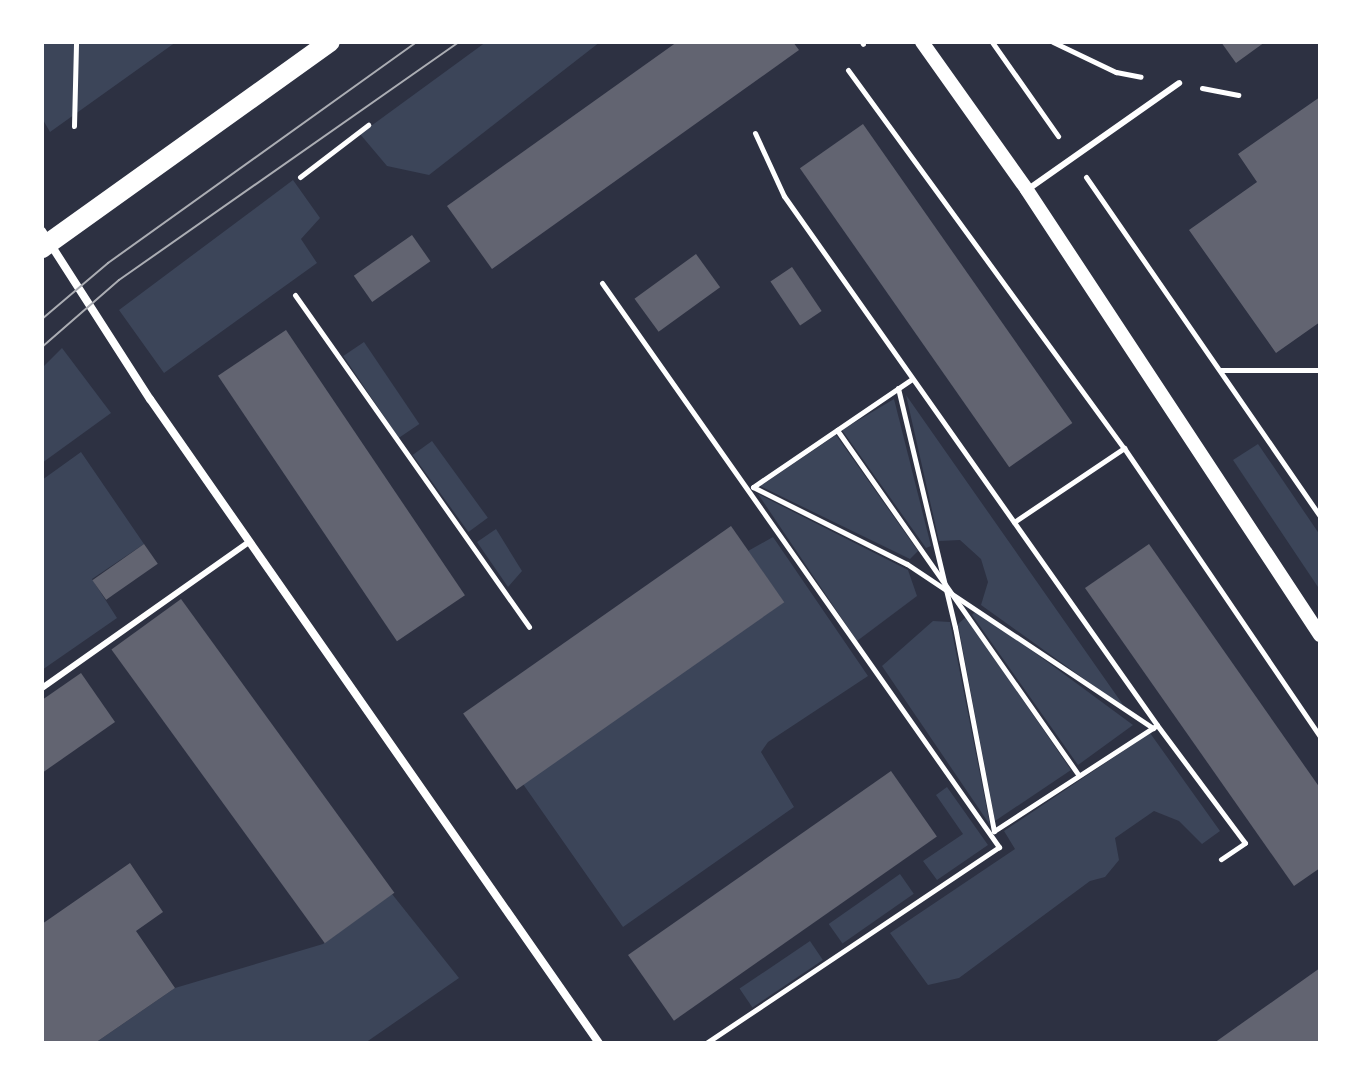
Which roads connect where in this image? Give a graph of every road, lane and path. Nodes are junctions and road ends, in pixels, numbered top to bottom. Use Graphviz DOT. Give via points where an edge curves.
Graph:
graph roads {
  1 [pos="76,42"];
  2 [pos="330,42"];
  3 [pos="922,42"];
  4 [pos="992,42"];
  5 [pos="848,70"];
  6 [pos="1179,83"];
  7 [pos="368,125"];
  8 [pos="74,126"];
  9 [pos="755,133"];
  10 [pos="1073,158"];
  11 [pos="300,177"];
  12 [pos="1027,190"];
  13 [pos="44,241"];
  14 [pos="602,283"];
  15 [pos="295,295"];
  16 [pos="1220,370"];
  17 [pos="1320,370"];
  18 [pos="912,379"];
  19 [pos="898,388"];
  20 [pos="837,430"];
  21 [pos="1124,448"];
  22 [pos="751,488"];
  23 [pos="1320,516"];
  24 [pos="1014,522"];
  25 [pos="249,542"];
  26 [pos="946,588"];
  27 [pos="529,627"];
  28 [pos="1320,635"];
  29 [pos="42,688"];
  30 [pos="1155,726"];
  31 [pos="1320,736"];
  32 [pos="1079,775"];
  33 [pos="992,832"];
  34 [pos="1221,859"];
  35 [pos="599,1043"];
  36 [pos="706,1043"];
  1 -- 8 [label="path"];
  2 -- 13 [label="main road"];
  3 -- 12 [label="street"];
  4 -- 10 [label="path"];
  5 -- 21 [label="path"];
  6 -- 10 [label="lane"];
  7 -- 11 [label="path"];
  9 -- 18 [label="path" via="784,196"];
  10 -- 12 [label="lane"];
  10 -- 16 [label="path"];
  12 -- 28 [label="street"];
  13 -- 25 [label="street"];
  14 -- 22 [label="path"];
  15 -- 27 [label="path"];
  16 -- 17 [label="path"];
  16 -- 23 [label="path"];
  18 -- 19 [label="path"];
  18 -- 24 [label="path"];
  19 -- 20 [label="path"];
  19 -- 26 [label="path"];
  20 -- 22 [label="path"];
  20 -- 26 [label="path"];
  21 -- 24 [label="path"];
  21 -- 31 [label="path"];
  22 -- 26 [label="path"];
  22 -- 33 [label="path"];
  24 -- 30 [label="path"];
  25 -- 29 [label="lane"];
  25 -- 35 [label="street"];
  26 -- 30 [label="path"];
  26 -- 32 [label="path"];
  26 -- 33 [label="path"];
  30 -- 32 [label="path"];
  30 -- 34 [label="path" via="1245,843"];
  32 -- 33 [label="path"];
  33 -- 36 [label="path" via="999,847"];
}
